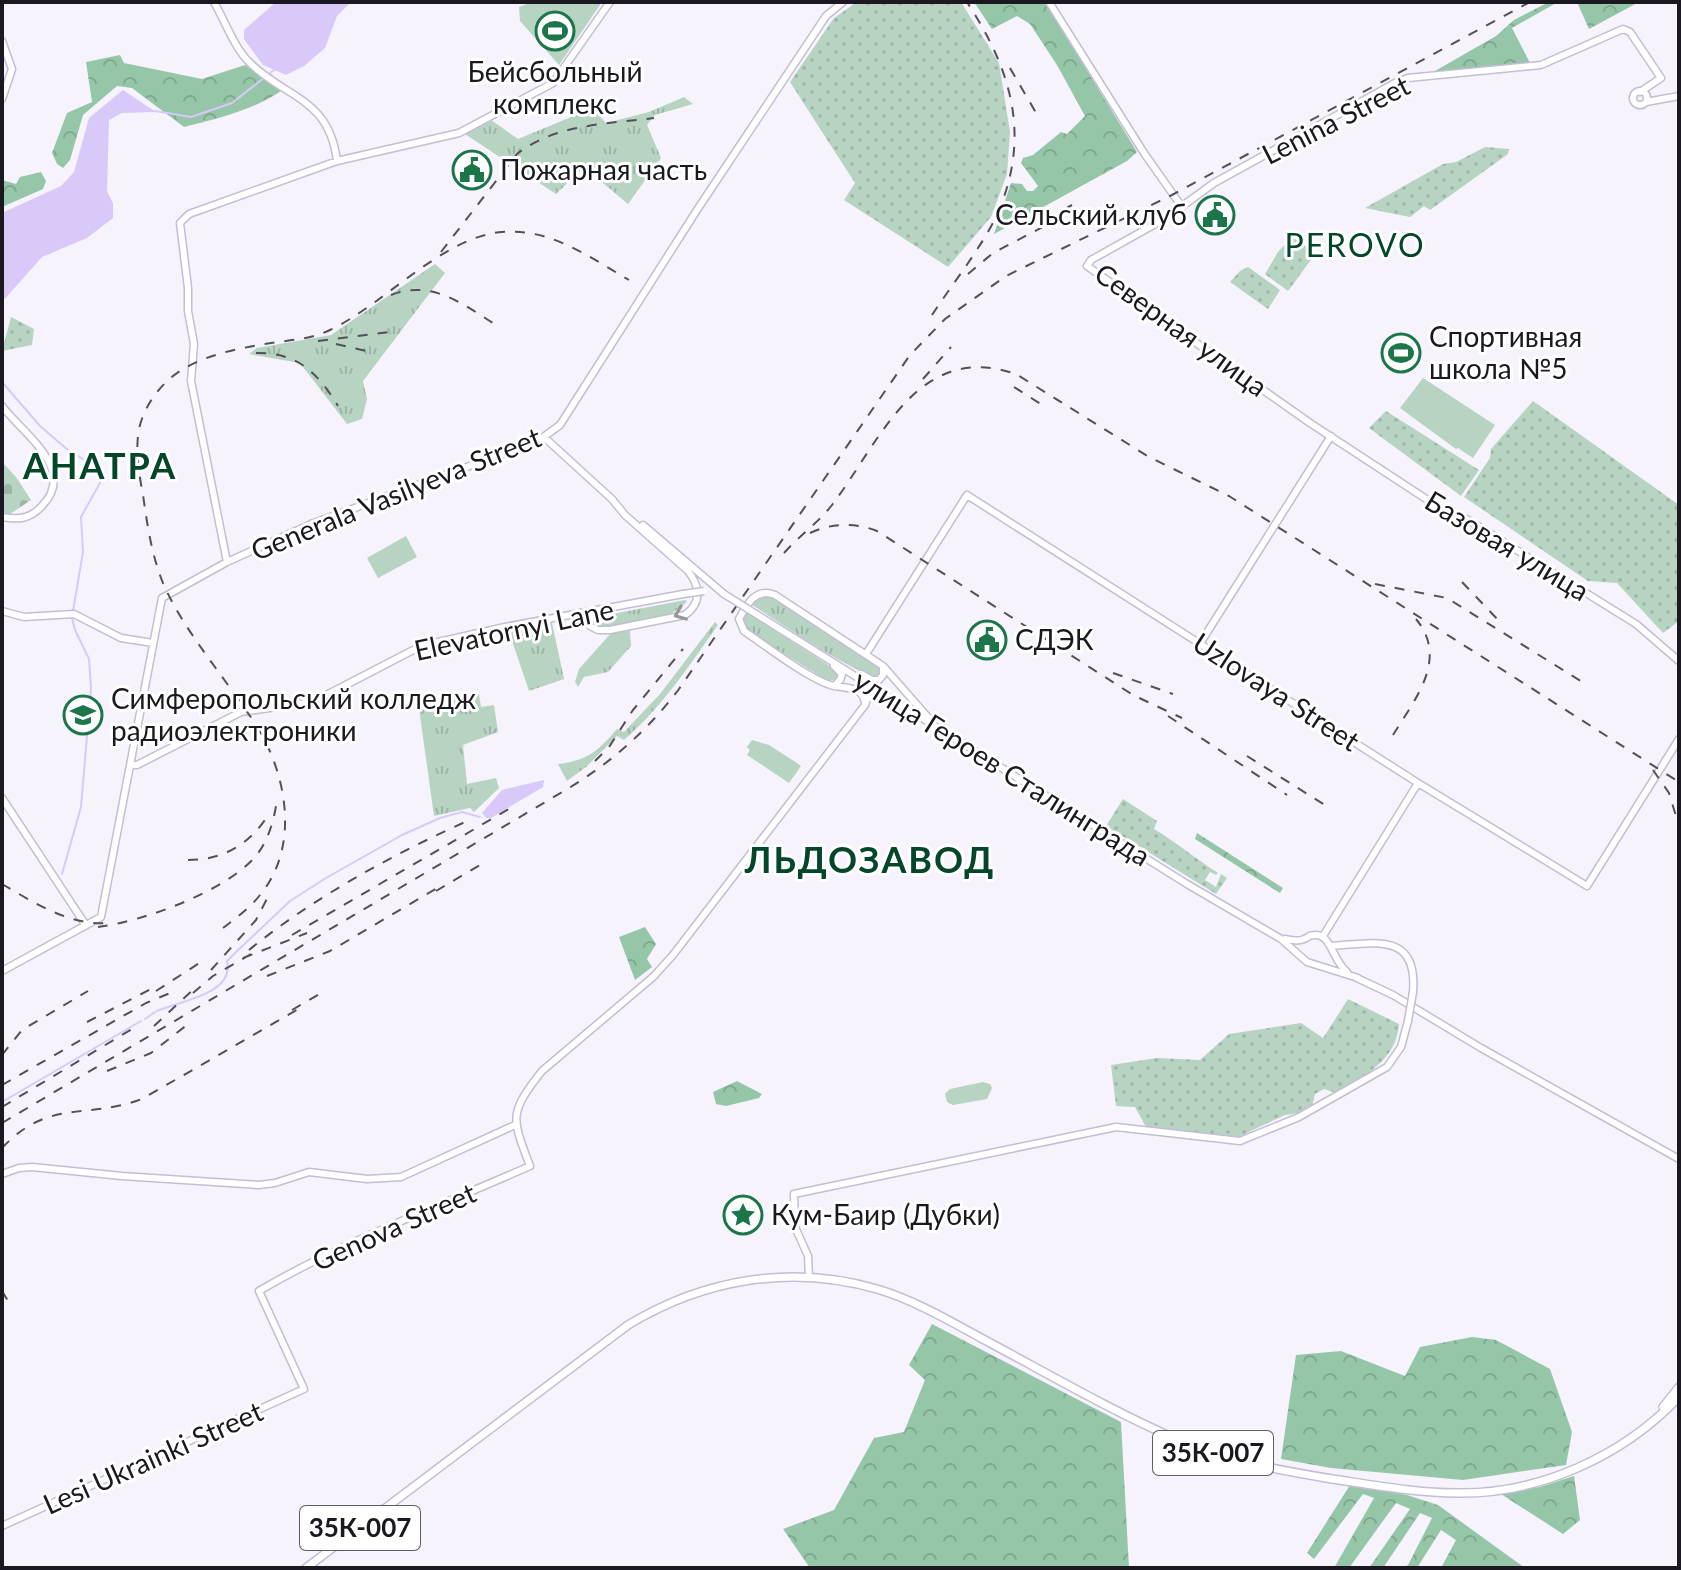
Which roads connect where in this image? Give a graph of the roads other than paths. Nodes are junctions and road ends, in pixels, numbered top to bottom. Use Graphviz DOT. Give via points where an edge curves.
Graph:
graph roads {
  1 [pos="214,2"];
  2 [pos="610,2"];
  3 [pos="843,2"];
  4 [pos="1049,2"];
  5 [pos="832,5"];
  6 [pos="2,41"];
  7 [pos="1679,96"];
  8 [pos="2,99"];
  9 [pos="337,161"];
  10 [pos="1182,207"];
  11 [pos="2,406"];
  12 [pos="1331,436"];
  13 [pos="545,438"];
  14 [pos="611,498"];
  15 [pos="2,517"];
  16 [pos="227,562"];
  17 [pos="724,594"];
  18 [pos="599,610"];
  19 [pos="2,611"];
  20 [pos="1201,642"];
  21 [pos="153,643"];
  22 [pos="866,654"];
  23 [pos="823,655"];
  24 [pos="1679,661"];
  25 [pos="883,666"];
  26 [pos="849,671"];
  27 [pos="863,680"];
  28 [pos="834,686"];
  29 [pos="894,700"];
  30 [pos="865,705"];
  31 [pos="934,725"];
  32 [pos="1677,742"];
  33 [pos="131,765"];
  34 [pos="1418,783"];
  35 [pos="2,798"];
  36 [pos="85,924"];
  37 [pos="1323,936"];
  38 [pos="1281,939"];
  39 [pos="1304,940"];
  40 [pos="1331,949"];
  41 [pos="1301,955"];
  42 [pos="1320,965"];
  43 [pos="2,971"];
  44 [pos="1358,978"];
  45 [pos="515,1125"];
  46 [pos="1679,1159"];
  47 [pos="2,1174"];
  48 [pos="809,1277"];
  49 [pos="1679,1387"];
  50 [pos="304,1389"];
  51 [pos="1679,1397"];
  52 [pos="1679,1403"];
  53 [pos="1639,1432"];
  54 [pos="2,1526"];
  55 [pos="306,1568"];
  1 -- 9 [label="street" via="245,57 320,113"];
  2 -- 9 [label="street" via="553,83 459,133"];
  3 -- 5 [label="street, Generala Vasilyeva Street"];
  4 -- 10 [label="street"];
  5 -- 13 [label="street, Generala Vasilyeva Street" via="560,425"];
  6 -- 8 [label="street" via="12,69"];
  7 -- 10 [label="street, Lenina Street" via="1647,97 1651,84 1661,78 1623,29 1541,65 1408,78 1214,183"];
  9 -- 16 [label="street" via="189,214 179,227 194,344 191,381"];
  10 -- 12 [label="street, Северная улица" via="1087,266"];
  11 -- 15 [label="street" via="49,459 52,470 50,493 40,508 23,519"];
  12 -- 20 [label="street"];
  12 -- 24 [label="street, Базовая улица" via="1443,510 1465,518 1636,624"];
  13 -- 14 [label="street"];
  13 -- 16 [label="street, Generala Vasilyeva Street" via="311,524"];
  14 -- 17 [label="street, улица Героев Сталинграда"];
  14 -- 18 [label="street, one-way" via="688,571 698,598 685,615 610,630 590,626"];
  16 -- 21 [label="street, Generala Vasilyeva Street" via="162,598"];
  17 -- 18 [label="street, Elevatornyi Lane, bridge" via="704,591"];
  17 -- 23 [label="street, улица Героев Сталинграда, bridge"];
  18 -- 33 [label="street, Elevatornyi Lane" via="414,648 313,702 241,712"];
  19 -- 21 [label="street" via="24,617 74,614 121,638"];
  20 -- 22 [label="street, Uzlovaya Street" via="967,495"];
  20 -- 34 [label="street, Uzlovaya Street"];
  21 -- 33 [label="street"];
  22 -- 25 [label="street"];
  22 -- 28 [label="street" via="775,595 755,596 739,619 742,629"];
  23 -- 26 [label="street, улица Героев Сталинграда"];
  23 -- 28 [label="street" via="841,672"];
  25 -- 26 [label="street" via="883,675 875,681"];
  25 -- 31 [label="street"];
  26 -- 27 [label="street, улица Героев Сталинграда"];
  27 -- 29 [label="street, улица Героев Сталинграда"];
  27 -- 30 [label="street" via="869,693"];
  28 -- 30 [label="street" via="858,690"];
  29 -- 30 [label="street" via="878,697"];
  29 -- 31 [label="street, улица Героев Сталинграда"];
  30 -- 45 [label="street" via="664,966 542,1071 524,1096"];
  31 -- 38 [label="street, улица Героев Сталинграда"];
  32 -- 34 [label="street, Uzlovaya Street" via="1587,886"];
  33 -- 36 [label="street" via="101,916"];
  34 -- 37 [label="street"];
  35 -- 36 [label="street"];
  36 -- 43 [label="street"];
  37 -- 39 [label="street"];
  37 -- 40 [label="street"];
  38 -- 39 [label="street, улица Героев Сталинграда"];
  38 -- 41 [label="street, улица Героев Сталинграда"];
  39 -- 41 [label="street"];
  40 -- 42 [label="street"];
  40 -- 44 [label="street" via="1338,965"];
  40 -- 48 [label="street, bridge" via="1386,944 1404,951 1415,970 1401,1047 1387,1067 1253,1137 1233,1141 1120,1127 794,1194 795,1227 808,1256"];
  41 -- 42 [label="street"];
  42 -- 44 [label="street"];
  44 -- 46 [label="street"];
  45 -- 47 [label="street" via="401,1177 309,1172 275,1183 32,1167"];
  45 -- 50 [label="street, Genova Street" via="530,1166 259,1291"];
  48 -- 53 [label="main road, 35К-007" via="859,1284 899,1297 1173,1438 1264,1468 1420,1491 1480,1492 1553,1477 1602,1456"];
  48 -- 55 [label="main road, 35К-007" via="719,1285 643,1316"];
  49 -- 53 [label="main road, 35К-007"];
  50 -- 54 [label="street, Lesi Ukrainki Street"];
  51 -- 53 [label="main road, 35К-007"];
  52 -- 53 [label="main road, 35К-007"];
}
